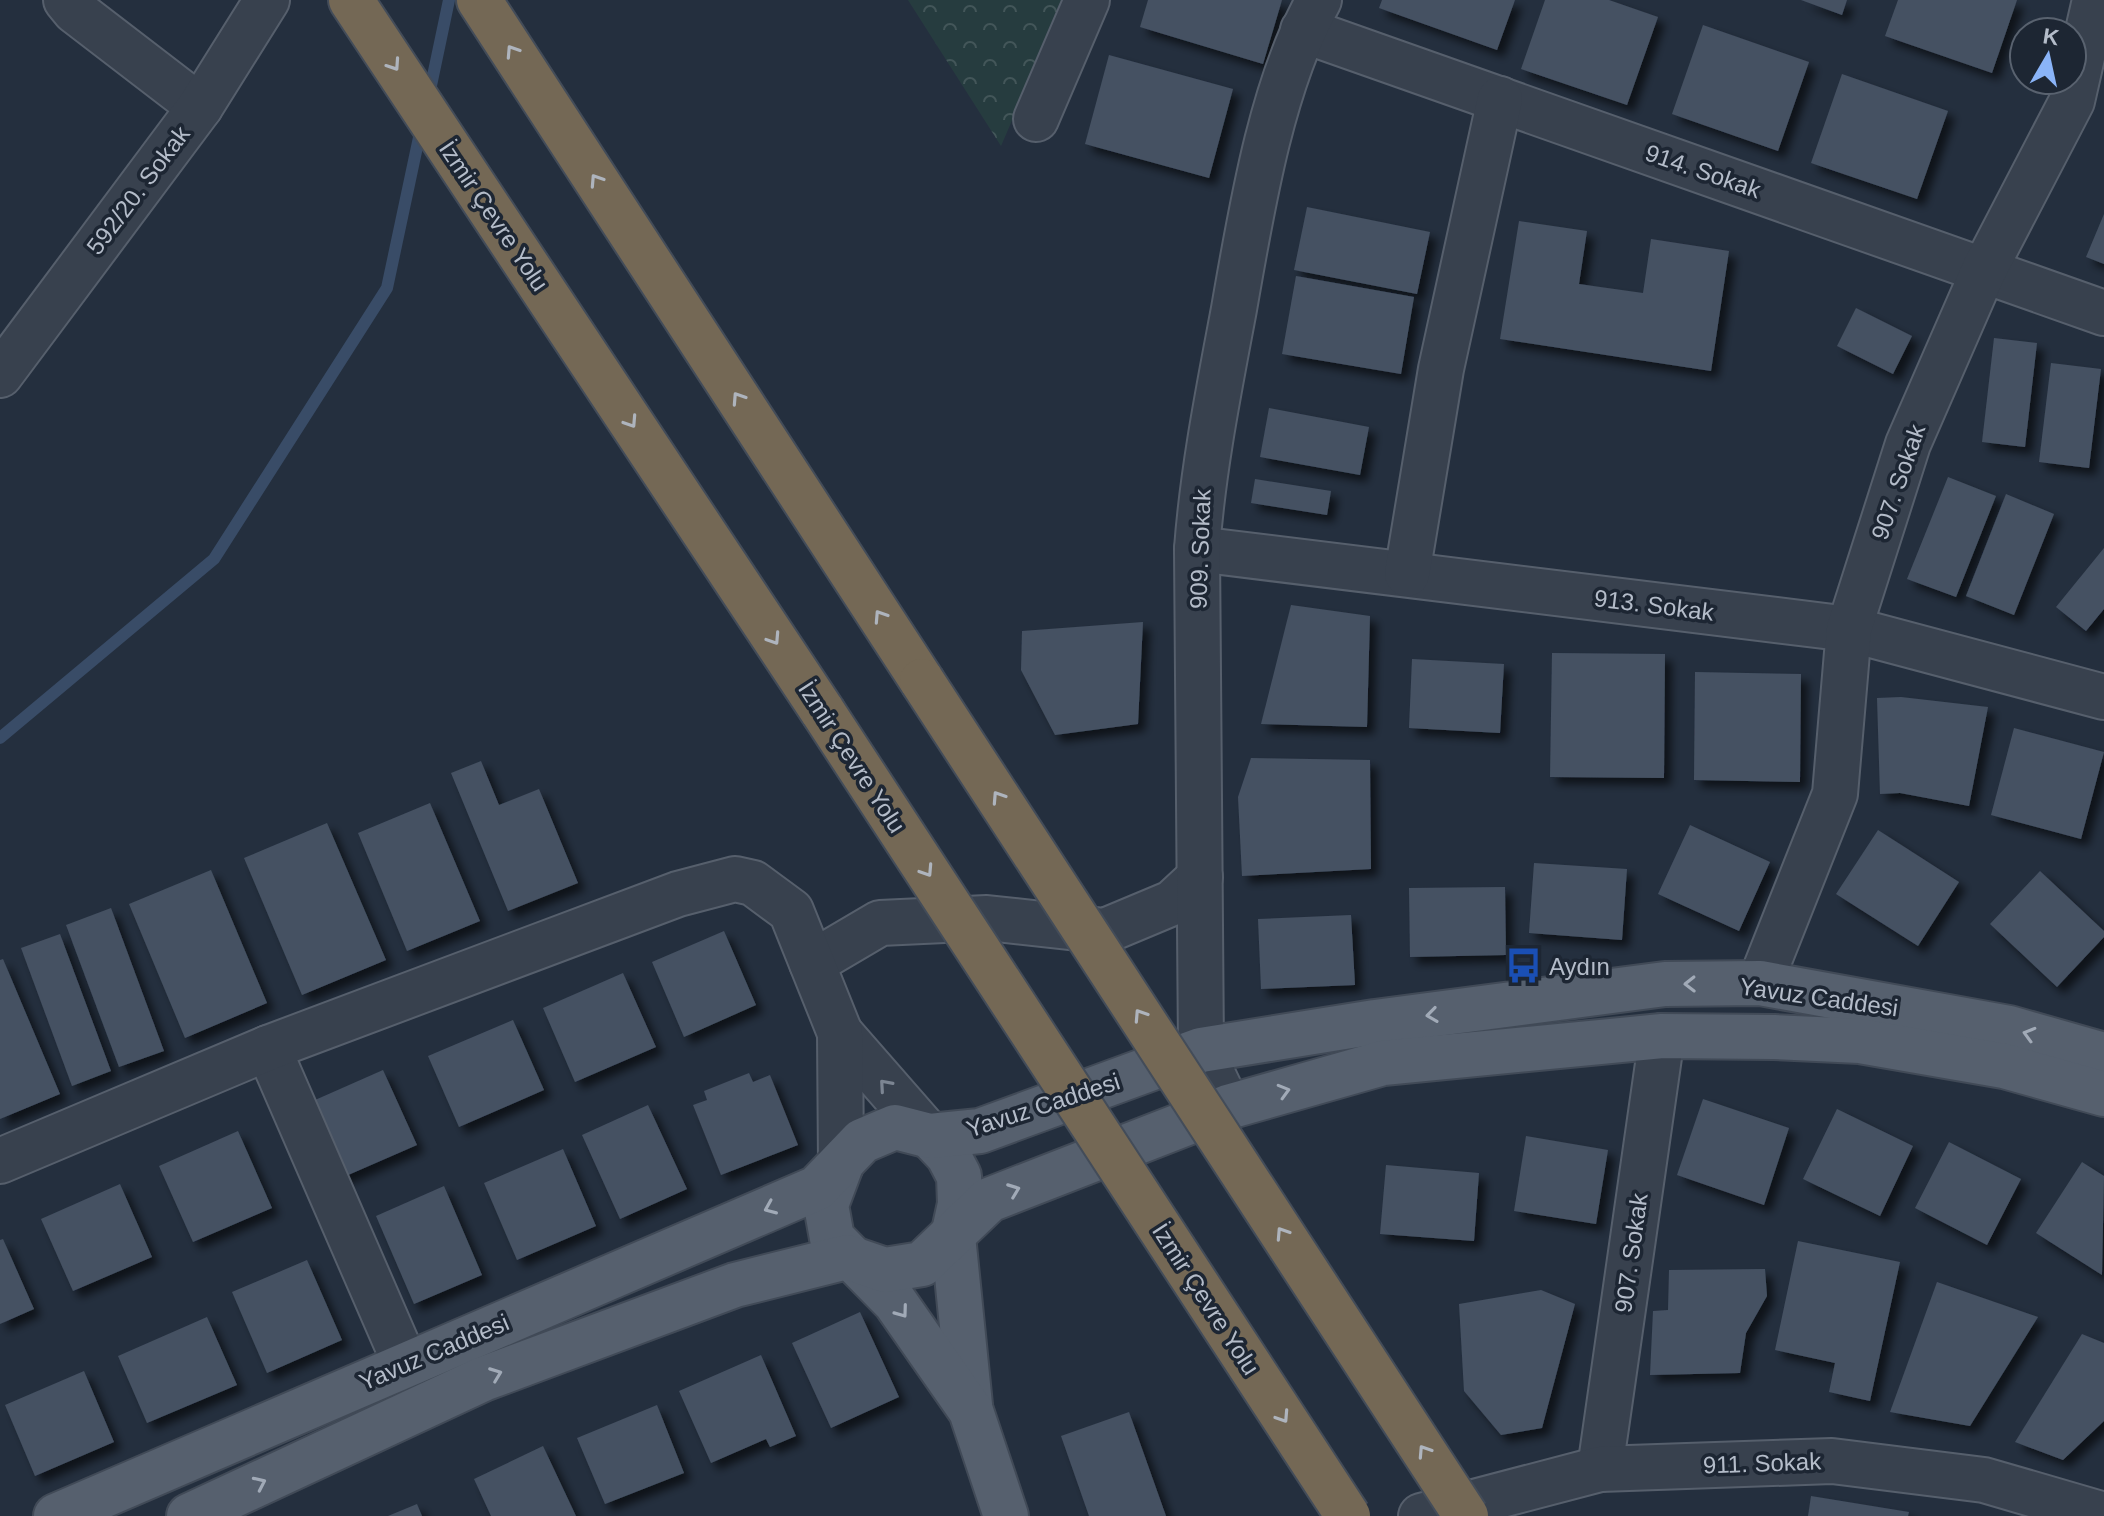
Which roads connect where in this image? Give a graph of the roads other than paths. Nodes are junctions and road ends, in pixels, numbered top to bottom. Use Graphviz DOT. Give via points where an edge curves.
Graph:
graph roads {
  1 [pos="66,0"];
  2 [pos="267,0"];
  3 [pos="351,0"];
  4 [pos="479,0"];
  5 [pos="1087,0"];
  6 [pos="2095,0"];
  7 [pos="1311,15"];
  8 [pos="1500,99"];
  9 [pos="200,107"];
  10 [pos="1036,119"];
  11 [pos="1984,270"];
  12 [pos="2104,313"];
  13 [pos="0,375"];
  14 [pos="1197,549"];
  15 [pos="1407,574"];
  16 [pos="1849,629"];
  17 [pos="2104,697"];
  18 [pos="1200,877"];
  19 [pos="812,963"];
  20 [pos="1760,983"];
  21 [pos="840,1033"];
  22 [pos="1662,1036"];
  23 [pos="268,1048"];
  24 [pos="1201,1050"];
  25 [pos="2104,1055"];
  26 [pos="2104,1094"];
  27 [pos="1228,1107"];
  28 [pos="930,1136"];
  29 [pos="0,1161"];
  30 [pos="841,1165"];
  31 [pos="953,1236"];
  32 [pos="847,1257"];
  33 [pos="405,1363"];
  34 [pos="971,1411"];
  35 [pos="1600,1469"];
  36 [pos="2104,1515"];
  37 [pos="56,1516"];
  38 [pos="189,1516"];
  39 [pos="1006,1516"];
  40 [pos="1348,1516"];
  41 [pos="1421,1516"];
  42 [pos="1466,1516"];
  1 -- 9 [label="street"];
  2 -- 9 [label="street, 592/20. Sokak"];
  3 -- 40 [label="highway, İzmir Çevre Yolu, one-way, bridge"];
  42 -- 4 [label="highway, one-way, bridge"];
  5 -- 10 [label="street"];
  6 -- 11 [label="street, 907. Sokak" via="2072,101"];
  7 -- 8 [label="street, 914. Sokak"];
  7 -- 14 [label="street, 909. Sokak" via="1256,184 1202,483"];
  8 -- 11 [label="street, 914. Sokak"];
  8 -- 15 [label="street" via="1441,369"];
  9 -- 13 [label="street, 592/20. Sokak"];
  11 -- 12 [label="street, 914. Sokak"];
  11 -- 16 [label="street, 907. Sokak" via="1908,444"];
  14 -- 15 [label="street, 913. Sokak"];
  14 -- 18 [label="street, 909. Sokak"];
  15 -- 16 [label="street, 913. Sokak"];
  16 -- 17 [label="street, 913. Sokak"];
  16 -- 20 [label="street, 907. Sokak" via="1835,794"];
  18 -- 19 [label="street" via="1172,903 1105,931 987,918 880,923"];
  18 -- 24 [label="street, 909. Sokak"];
  19 -- 21 [label="street"];
  19 -- 23 [label="street" via="791,911 753,883 717,881"];
  20 -- 24 [label="main road, Yavuz Caddesi, one-way" via="1665,984"];
  25 -- 20 [label="main road, Yavuz Caddesi, one-way" via="2009,1028"];
  28 -- 21 [label="street, one-way"];
  21 -- 30 [label="street"];
  22 -- 26 [label="main road, Yavuz Caddesi" via="1860,1041 2004,1066"];
  27 -- 22 [label="main road, Yavuz Caddesi, one-way" via="1383,1063"];
  22 -- 35 [label="street, 907. Sokak"];
  23 -- 29 [label="street"];
  23 -- 33 [label="street"];
  24 -- 27 [label="street, 909. Sokak"];
  24 -- 28 [label="main road, Yavuz Caddesi" via="980,1131"];
  31 -- 27 [label="main road, Yavuz Caddesi, one-way" via="989,1200"];
  28 -- 30 [label="main road, Yavuz Caddesi" via="895,1127 862,1141"];
  28 -- 31 [label="main road" via="959,1176"];
  30 -- 32 [label="main road" via="826,1205 832,1238"];
  30 -- 33 [label="main road, Yavuz Caddesi, one-way" via="817,1188"];
  31 -- 32 [label="main road, Yavuz Caddesi" via="922,1264 885,1270"];
  31 -- 34 [label="main road"];
  32 -- 34 [label="main road, one-way" via="895,1302"];
  38 -- 32 [label="main road, Yavuz Caddesi, one-way" via="483,1379 735,1285"];
  33 -- 37 [label="main road, Yavuz Caddesi"];
  34 -- 39 [label="main road"];
  35 -- 36 [label="street, 911. Sokak" via="1832,1461 1984,1480"];
  35 -- 41 [label="street, 911. Sokak"];
}
